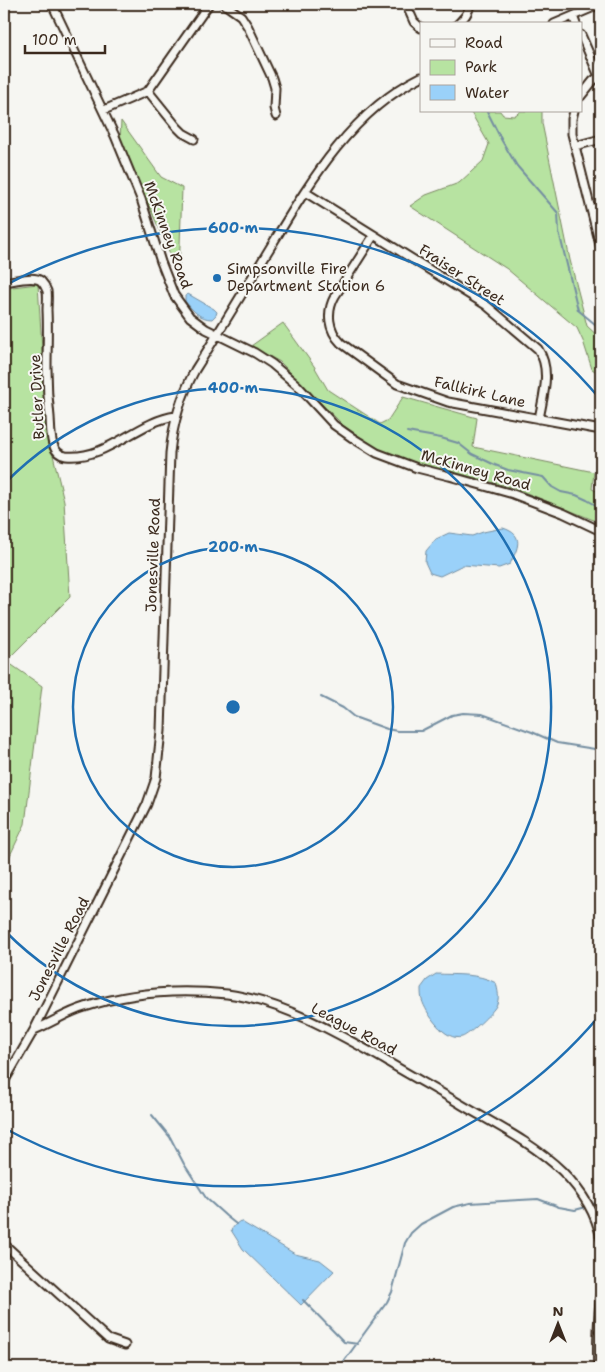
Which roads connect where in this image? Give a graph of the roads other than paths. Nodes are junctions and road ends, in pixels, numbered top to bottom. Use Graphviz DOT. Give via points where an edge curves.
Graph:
graph roads {
  1 [pos="52,4"];
  2 [pos="210,4"];
  3 [pos="224,4"];
  4 [pos="406,4"];
  5 [pos="470,4"];
  6 [pos="601,4"];
  7 [pos="573,16"];
  8 [pos="460,22"];
  9 [pos="559,22"];
  10 [pos="575,22"];
  11 [pos="420,27"];
  12 [pos="582,38"];
  13 [pos="600,75"];
  14 [pos="420,78"];
  15 [pos="148,91"];
  16 [pos="582,95"];
  17 [pos="104,110"];
  18 [pos="574,112"];
  19 [pos="276,116"];
  20 [pos="194,138"];
  21 [pos="601,139"];
  22 [pos="575,146"];
  23 [pos="306,192"];
  24 [pos="601,206"];
  25 [pos="591,208"];
  26 [pos="374,235"];
  27 [pos="601,249"];
  28 [pos="4,282"];
  29 [pos="217,335"];
  30 [pos="176,416"];
  31 [pos="539,419"];
  32 [pos="601,430"];
  33 [pos="601,531"];
  34 [pos="34,1030"];
  35 [pos="4,1082"];
  36 [pos="601,1239"];
  37 [pos="4,1244"];
  38 [pos="601,1286"];
  39 [pos="125,1345"];
  40 [pos="598,1368"];
  1 -- 17 [label="street, McKinney Road"];
  2 -- 15 [label="street"];
  3 -- 19 [label="street" via="241,16 272,78"];
  4 -- 11 [label="street"];
  5 -- 8 [label="street"];
  6 -- 7 [label="street"];
  7 -- 9 [label="street"];
  7 -- 10 [label="street"];
  12 -- 13 [label="street"];
  13 -- 16 [label="street"];
  14 -- 23 [label="street, Jonesville Road" via="387,99 356,126"];
  15 -- 17 [label="street"];
  15 -- 20 [label="street" via="177,127"];
  17 -- 29 [label="street, McKinney Road" via="130,170 174,295 190,316"];
  18 -- 22 [label="street"];
  21 -- 22 [label="street"];
  22 -- 25 [label="street"];
  23 -- 26 [label="street, Fraiser Street"];
  23 -- 29 [label="street, Jonesville Road"];
  24 -- 25 [label="street"];
  25 -- 27 [label="street"];
  26 -- 31 [label="street, Fraiser Street" via="486,306 538,349 546,372"];
  26 -- 31 [label="street, Fallkirk Lane" via="331,304 330,323 338,340 402,385 451,403"];
  28 -- 30 [label="street, Butler Drive" via="37,279 46,289 51,439 59,454 75,456 99,450 163,418"];
  29 -- 30 [label="street, Jonesville Road" via="188,382"];
  29 -- 33 [label="street, McKinney Road" via="272,364 298,386 334,425 377,453 417,468 528,499"];
  30 -- 34 [label="street, Jonesville Road" via="170,453 161,731 155,782 128,845"];
  31 -- 32 [label="street, Fallkirk Lane"];
  34 -- 35 [label="street, Jonesville Road"];
  34 -- 36 [label="street, League Road" via="85,1007 149,994 211,993 264,1002 310,1020 360,1046 530,1146 553,1163 584,1199"];
  37 -- 39 [label="street" via="108,1339"];
  38 -- 40 [label="street"];
}
